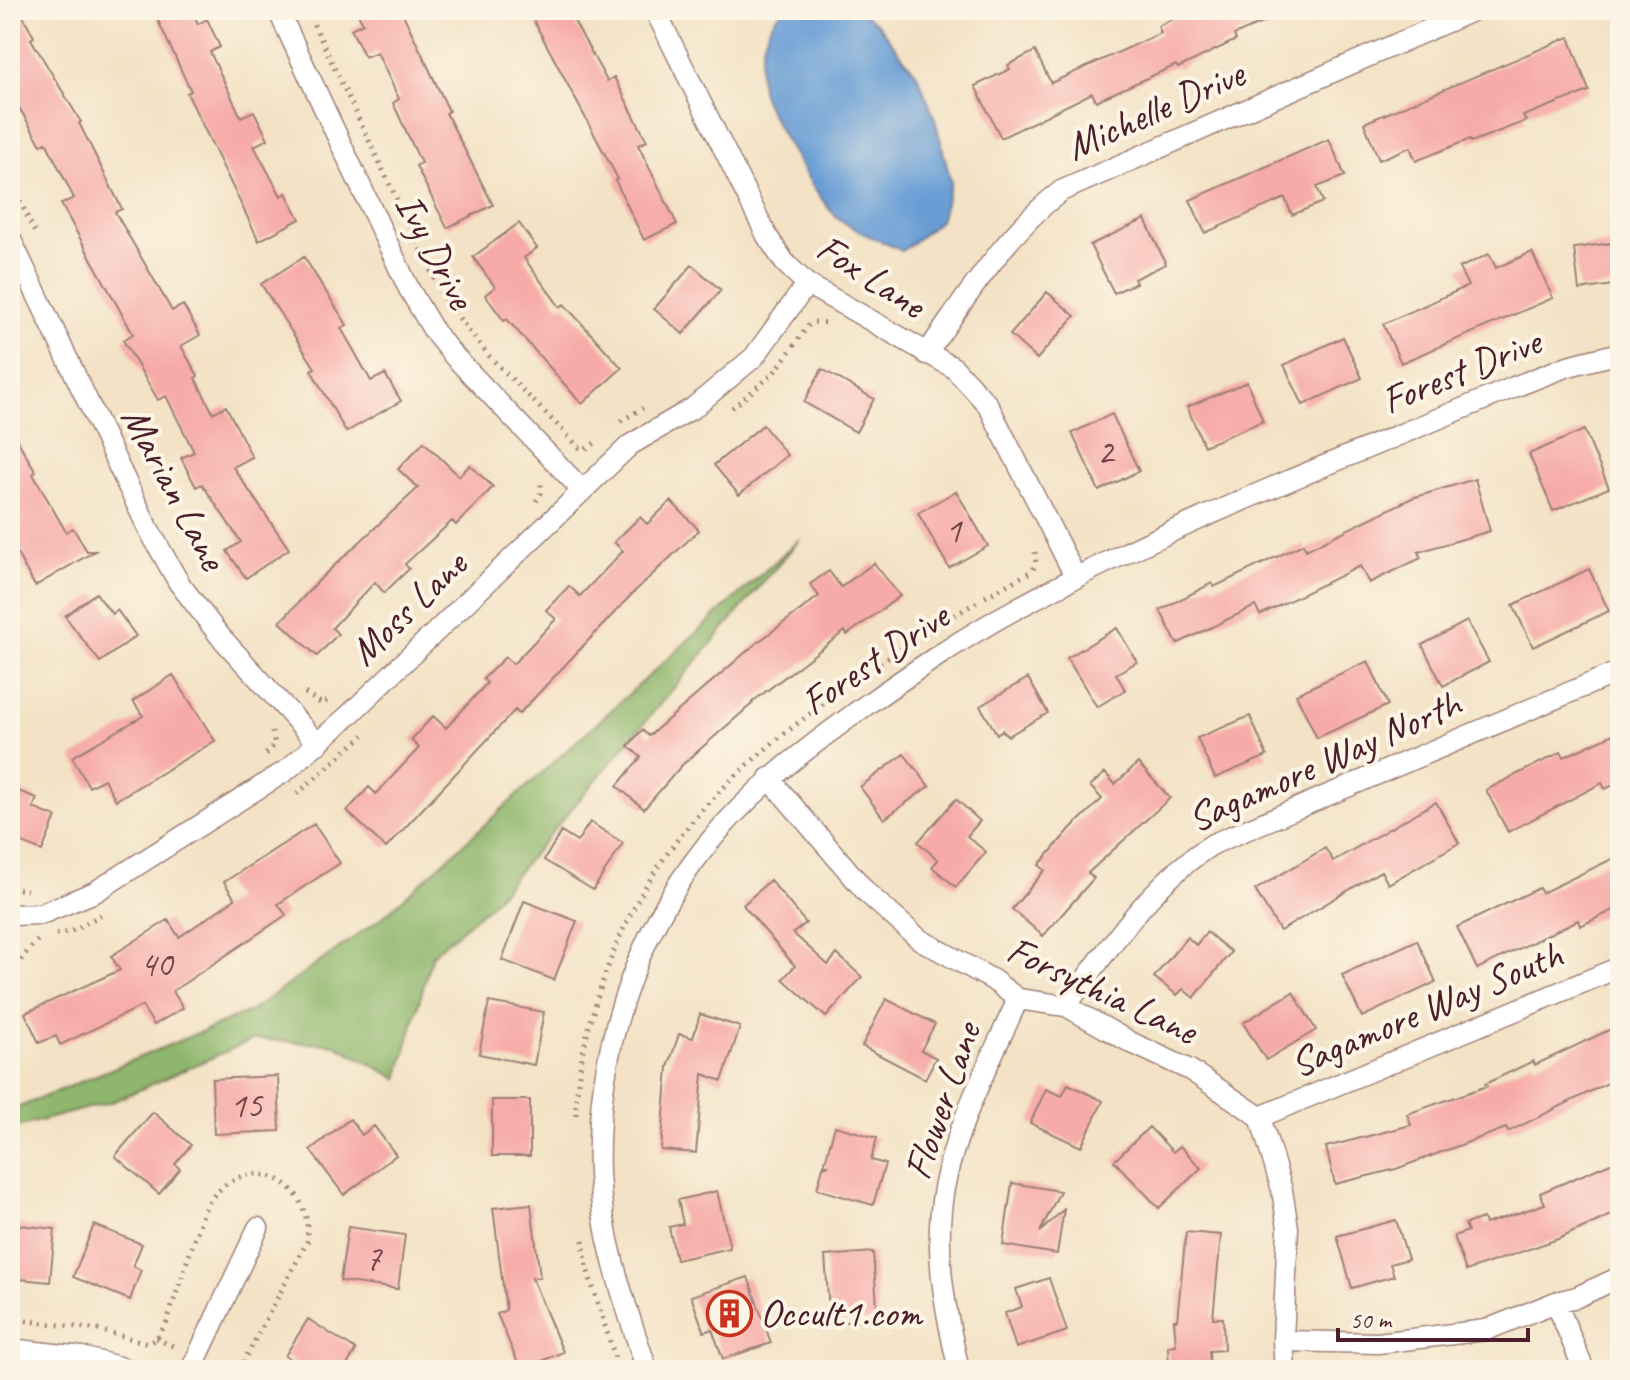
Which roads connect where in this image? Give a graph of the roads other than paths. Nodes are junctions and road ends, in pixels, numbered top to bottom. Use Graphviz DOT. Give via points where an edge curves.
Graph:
graph roads {
  1 [pos="278,10"];
  2 [pos="655,10"];
  3 [pos="1474,10"];
  4 [pos="10,238"];
  5 [pos="807,284"];
  6 [pos="1620,353"];
  7 [pos="926,354"];
  8 [pos="582,490"];
  9 [pos="1076,578"];
  10 [pos="1620,671"];
  11 [pos="318,744"];
  12 [pos="769,778"];
  13 [pos="10,915"];
  14 [pos="1620,967"];
  15 [pos="1018,999"];
  16 [pos="1066,1006"];
  17 [pos="1260,1117"];
  18 [pos="258,1228"];
  19 [pos="1620,1277"];
  20 [pos="1556,1302"];
  21 [pos="1283,1341"];
  22 [pos="10,1349"];
  23 [pos="130,1370"];
  24 [pos="191,1370"];
  25 [pos="647,1370"];
  26 [pos="959,1370"];
  27 [pos="1285,1370"];
  28 [pos="1584,1370"];
  1 -- 8 [label="street, Ivy Drive" via="409,289 435,333"];
  2 -- 5 [label="street, Fox Lane" via="767,236"];
  3 -- 7 [label="street, Michelle Drive" via="1061,191 1004,246"];
  4 -- 11 [label="street, Marian Lane" via="179,583"];
  5 -- 7 [label="street, Fox Lane"];
  5 -- 8 [label="street, Moss Lane" via="754,357 693,408 630,445"];
  6 -- 9 [label="street, Forest Drive" via="1514,387"];
  7 -- 9 [label="street, Fox Lane" via="954,368 988,405"];
  8 -- 11 [label="street, Moss Lane"];
  9 -- 12 [label="street, Forest Drive" via="910,675"];
  10 -- 16 [label="street, Sagamore Way North" via="1193,856 1163,883"];
  11 -- 13 [label="street, Moss Lane" via="287,770 95,892 41,914"];
  12 -- 15 [label="street, Forsythia Lane" via="867,893 919,939"];
  12 -- 25 [label="street, Forest Drive" via="706,846 650,932 621,1007 602,1091 599,1175 608,1250"];
  14 -- 17 [label="street, Sagamore Way South"];
  15 -- 16 [label="street, Forsythia Lane"];
  15 -- 26 [label="street, Flower Lane" via="964,1119 944,1188 939,1251"];
  16 -- 17 [label="street, Forsythia Lane" via="1190,1070"];
  17 -- 21 [label="street" via="1288,1228"];
  18 -- 24 [label="street"];
  19 -- 20 [label="street"];
  20 -- 21 [label="street" via="1486,1330 1446,1337 1378,1343"];
  20 -- 28 [label="street"];
  21 -- 27 [label="street"];
  22 -- 23 [label="street" via="82,1357"];
}
